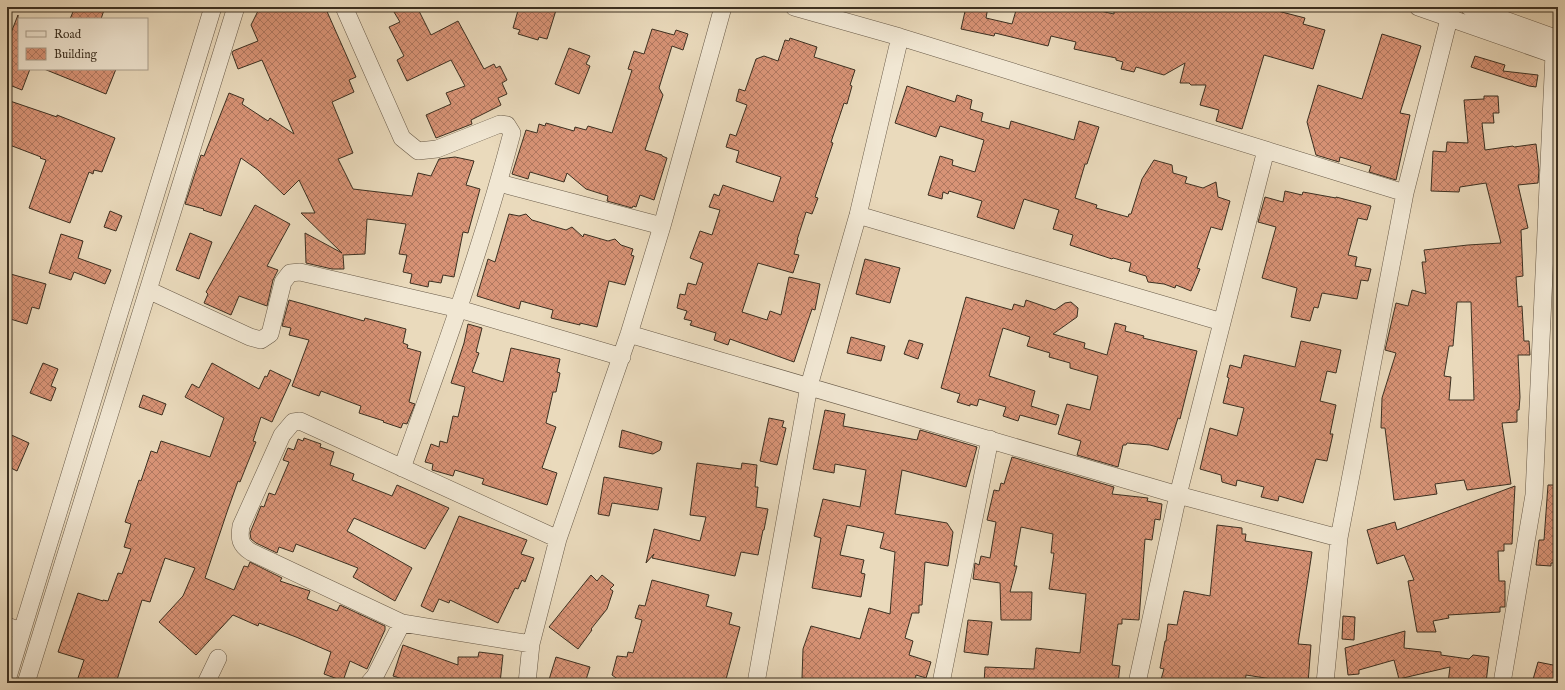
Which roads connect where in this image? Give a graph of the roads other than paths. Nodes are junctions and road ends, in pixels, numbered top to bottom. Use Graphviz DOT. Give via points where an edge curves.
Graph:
graph roads {
  1 [pos="213,7"];
  2 [pos="236,7"];
  3 [pos="344,7"];
  4 [pos="723,7"];
  5 [pos="794,7"];
  6 [pos="1418,7"];
  7 [pos="1469,7"];
  8 [pos="1450,12"];
  9 [pos="900,36"];
  10 [pos="1557,50"];
  11 [pos="1266,150"];
  12 [pos="499,183"];
  13 [pos="1405,193"];
  14 [pos="858,215"];
  15 [pos="662,226"];
  16 [pos="148,290"];
  17 [pos="459,309"];
  18 [pos="1222,322"];
  19 [pos="629,334"];
  20 [pos="622,357"];
  21 [pos="809,386"];
  22 [pos="990,439"];
  23 [pos="402,468"];
  24 [pos="1178,495"];
  25 [pos="1338,538"];
  26 [pos="558,539"];
  27 [pos="402,623"];
  28 [pos="14,629"];
  29 [pos="531,644"];
  30 [pos="218,658"];
  31 [pos="7,680"];
  32 [pos="26,683"];
  33 [pos="206,683"];
  34 [pos="369,683"];
  35 [pos="527,683"];
  36 [pos="756,683"];
  37 [pos="941,683"];
  38 [pos="1137,683"];
  39 [pos="1325,683"];
  40 [pos="1502,683"];
  1 -- 28 [label="street"];
  2 -- 16 [label="street"];
  3 -- 12 [label="street" via="402,138 418,151 436,149 492,126 507,125 512,133"];
  4 -- 15 [label="street"];
  5 -- 9 [label="street"];
  6 -- 8 [label="street"];
  7 -- 10 [label="street"];
  8 -- 10 [label="street"];
  8 -- 13 [label="street"];
  9 -- 11 [label="street"];
  9 -- 14 [label="street"];
  10 -- 40 [label="street" via="1534,495"];
  11 -- 13 [label="street"];
  11 -- 18 [label="street"];
  12 -- 15 [label="street"];
  12 -- 17 [label="street"];
  13 -- 25 [label="street"];
  14 -- 18 [label="street"];
  14 -- 21 [label="street"];
  15 -- 19 [label="street"];
  16 -- 17 [label="street" via="261,340 270,334 283,282 290,273 300,272"];
  16 -- 32 [label="street"];
  17 -- 20 [label="street"];
  17 -- 23 [label="street"];
  18 -- 24 [label="street"];
  19 -- 20 [label="street"];
  19 -- 21 [label="street"];
  20 -- 26 [label="street"];
  21 -- 22 [label="street"];
  21 -- 36 [label="street"];
  22 -- 24 [label="street"];
  22 -- 37 [label="street"];
  23 -- 26 [label="street"];
  23 -- 27 [label="street" via="312,426 300,421 293,422 282,435 241,526 239,537 244,547 251,552"];
  24 -- 25 [label="street"];
  24 -- 38 [label="street"];
  25 -- 39 [label="street"];
  26 -- 29 [label="street"];
  27 -- 29 [label="street"];
  27 -- 34 [label="street"];
  28 -- 31 [label="street"];
  29 -- 35 [label="street"];
  30 -- 33 [label="street"];
}
